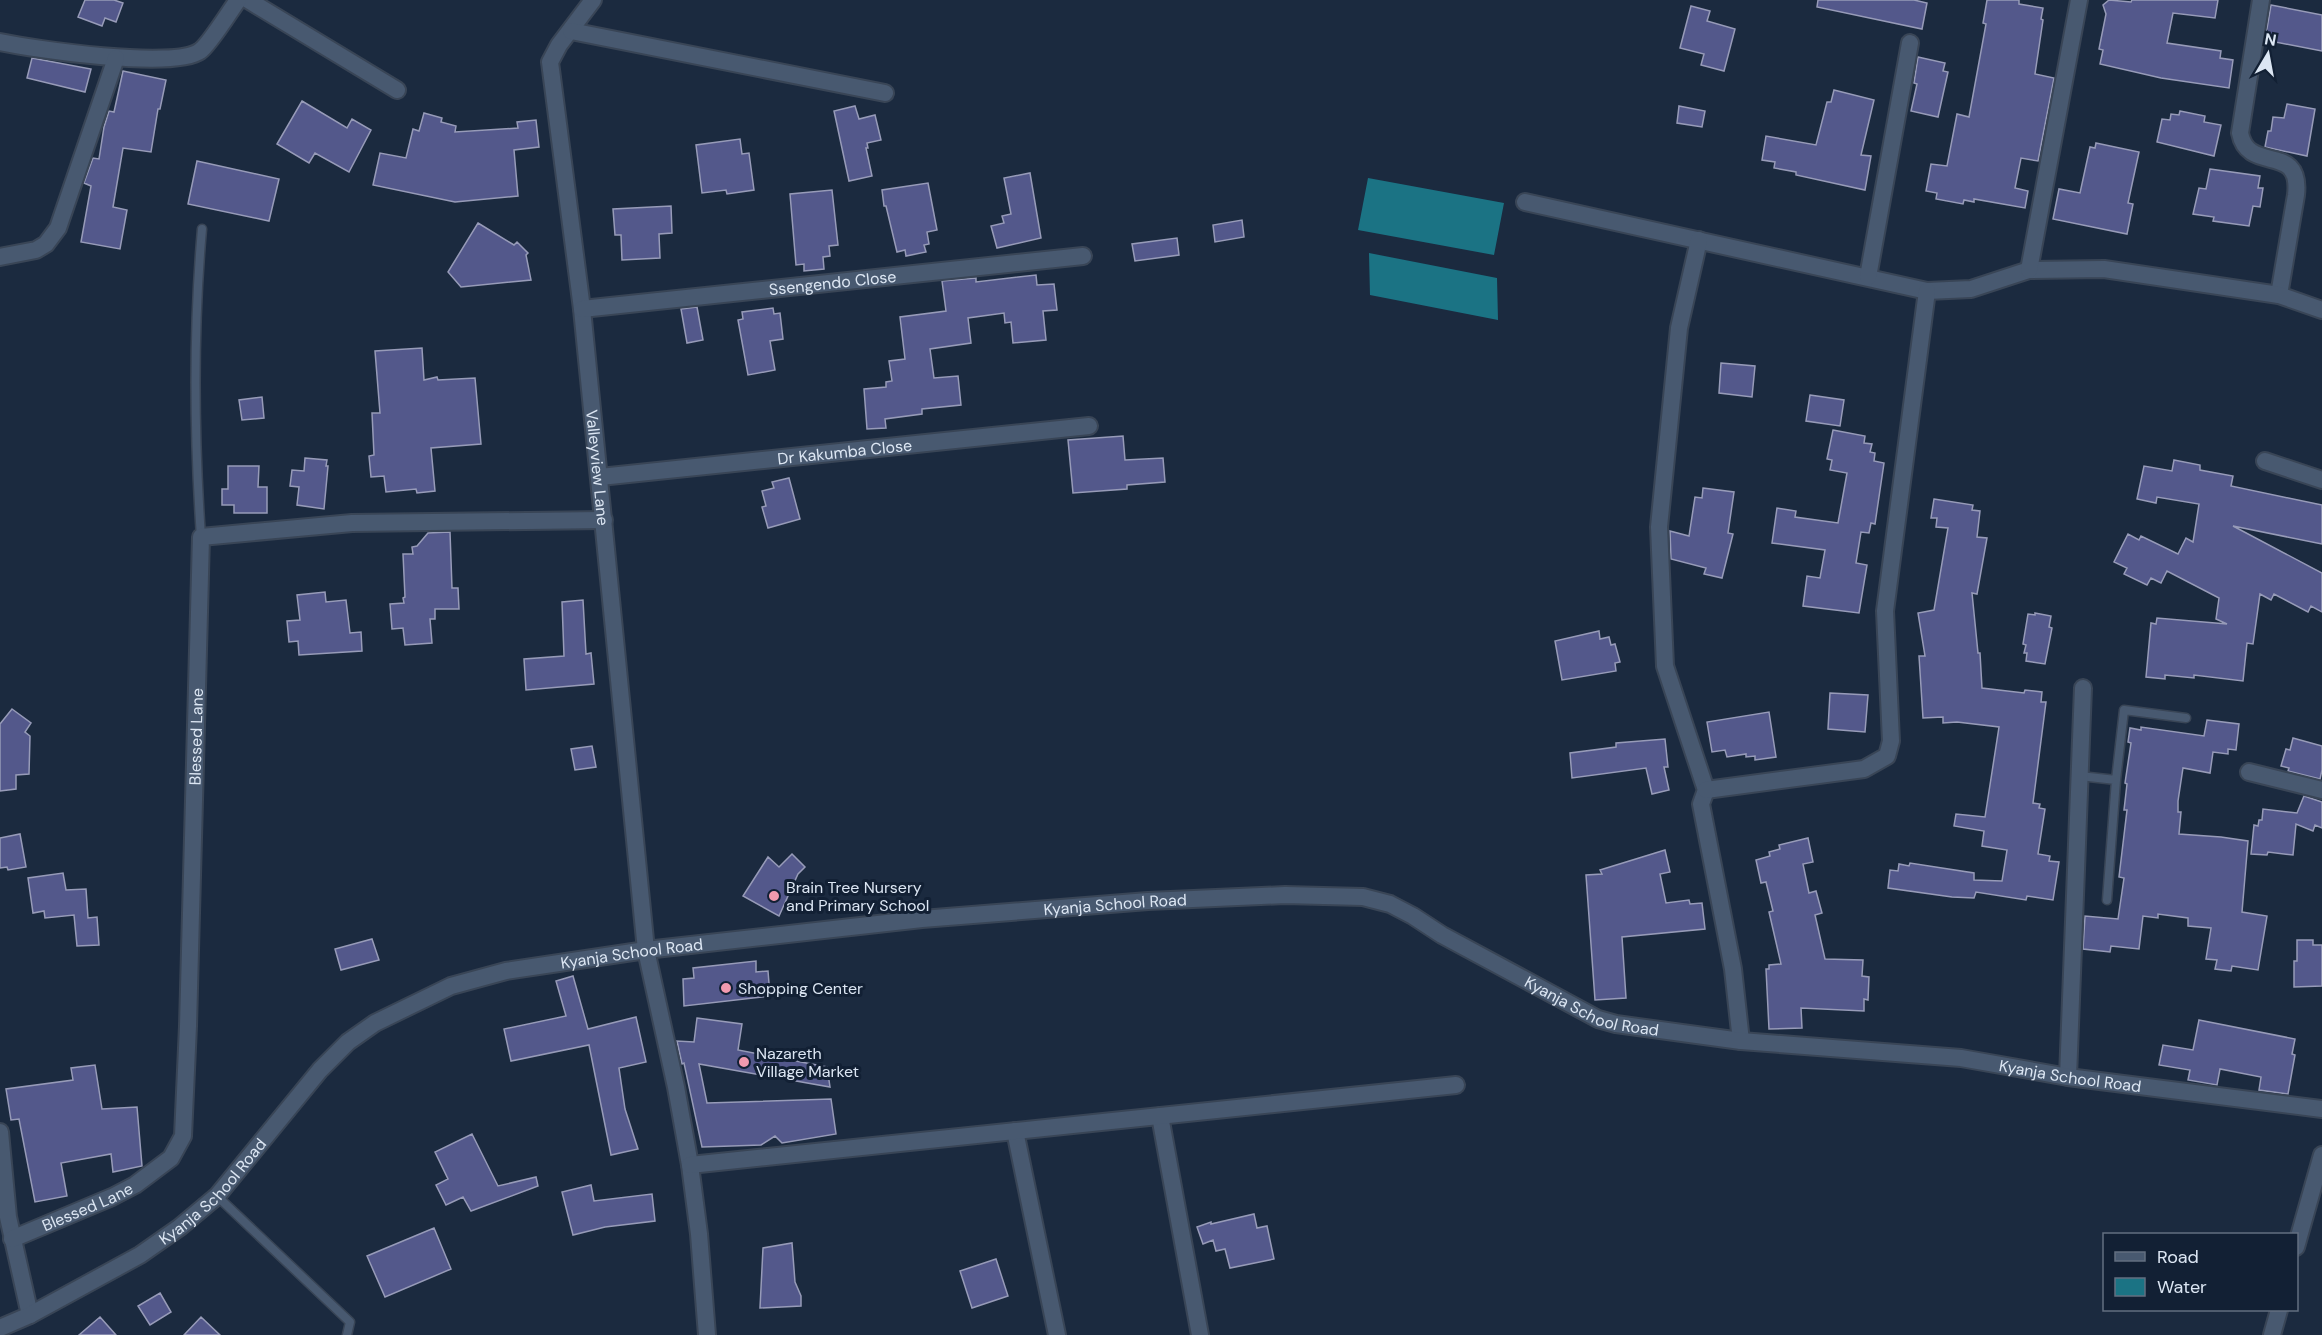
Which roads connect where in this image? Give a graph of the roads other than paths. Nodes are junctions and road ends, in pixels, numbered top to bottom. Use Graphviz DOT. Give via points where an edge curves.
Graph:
graph roads {
  1 [pos="238,0"];
  2 [pos="248,0"];
  3 [pos="593,0"];
  4 [pos="2079,0"];
  5 [pos="2261,0"];
  6 [pos="571,31"];
  7 [pos="0,42"];
  8 [pos="1910,43"];
  9 [pos="116,58"];
  10 [pos="397,90"];
  11 [pos="885,93"];
  12 [pos="1525,202"];
  13 [pos="202,229"];
  14 [pos="1699,240"];
  15 [pos="1083,256"];
  16 [pos="0,257"];
  17 [pos="2029,270"];
  18 [pos="1868,277"];
  19 [pos="1927,291"];
  20 [pos="2279,295"];
  21 [pos="582,309"];
  22 [pos="2322,310"];
  23 [pos="1089,426"];
  24 [pos="2265,461"];
  25 [pos="600,477"];
  26 [pos="2322,480"];
  27 [pos="604,520"];
  28 [pos="201,537"];
  29 [pos="2083,688"];
  30 [pos="2186,718"];
  31 [pos="2249,772"];
  32 [pos="2079,776"];
  33 [pos="2116,780"];
  34 [pos="1707,790"];
  35 [pos="2322,790"];
  36 [pos="2107,900"];
  37 [pos="646,950"];
  38 [pos="1741,1041"];
  39 [pos="2068,1077"];
  40 [pos="1456,1085"];
  41 [pos="2322,1109"];
  42 [pos="1160,1116"];
  43 [pos="1015,1131"];
  44 [pos="0,1132"];
  45 [pos="2322,1155"];
  46 [pos="690,1165"];
  47 [pos="217,1196"];
  48 [pos="4,1217"];
  49 [pos="12,1239"];
  50 [pos="2298,1240"];
  51 [pos="2279,1311"];
  52 [pos="30,1315"];
  53 [pos="0,1328"];
  54 [pos="348,1335"];
  55 [pos="707,1335"];
  56 [pos="1057,1335"];
  57 [pos="1200,1335"];
  58 [pos="2272,1335"];
  1 -- 9 [label="street" via="201,51 188,57"];
  2 -- 10 [label="street"];
  3 -- 6 [label="street, Valleyview Lane"];
  4 -- 17 [label="street"];
  5 -- 20 [label="street" via="2240,133 2252,153 2285,162 2294,171 2296,195"];
  6 -- 11 [label="street"];
  6 -- 21 [label="street, Valleyview Lane" via="550,62"];
  7 -- 9 [label="street"];
  8 -- 18 [label="street"];
  9 -- 16 [label="street" via="58,228 36,250"];
  12 -- 14 [label="street"];
  13 -- 28 [label="lane" via="195,381"];
  14 -- 18 [label="street"];
  14 -- 34 [label="street" via="1679,328 1659,527 1665,666"];
  15 -- 21 [label="street, Ssengendo Close"];
  17 -- 19 [label="street" via="1971,289"];
  17 -- 20 [label="street" via="2104,269"];
  18 -- 19 [label="street"];
  19 -- 34 [label="street" via="1885,611 1891,741 1887,756 1864,769"];
  20 -- 22 [label="street"];
  21 -- 25 [label="street, Valleyview Lane"];
  23 -- 25 [label="street, Dr Kakumba Close"];
  24 -- 26 [label="street"];
  25 -- 27 [label="street, Valleyview Lane"];
  27 -- 28 [label="street" via="352,523"];
  27 -- 37 [label="street, Valleyview Lane"];
  28 -- 49 [label="street, Blessed Lane" via="183,1136 171,1158 135,1185"];
  29 -- 32 [label="street"];
  30 -- 33 [label="lane" via="2124,710"];
  31 -- 35 [label="street"];
  32 -- 33 [label="lane"];
  32 -- 39 [label="street"];
  33 -- 36 [label="lane"];
  34 -- 38 [label="street" via="1701,804 1733,969"];
  37 -- 38 [label="street, Kyanja School Road" via="922,919 1148,901 1285,895 1363,897 1390,904 1598,1019"];
  37 -- 46 [label="street, Valleyview Lane"];
  37 -- 47 [label="street, Kyanja School Road" via="506,971 452,986 375,1023 348,1041 320,1070"];
  38 -- 39 [label="street, Kyanja School Road" via="1919,1053"];
  39 -- 41 [label="street, Kyanja School Road"];
  40 -- 42 [label="street"];
  42 -- 43 [label="street"];
  42 -- 57 [label="street"];
  43 -- 46 [label="street"];
  43 -- 56 [label="street"];
  44 -- 48 [label="street"];
  45 -- 50 [label="street"];
  46 -- 55 [label="street, Valleyview Lane"];
  47 -- 52 [label="street, Kyanja School Road" via="140,1256"];
  47 -- 54 [label="lane" via="350,1322"];
  48 -- 49 [label="street"];
  49 -- 52 [label="street"];
  51 -- 58 [label="street"];
  52 -- 53 [label="street, Kyanja School Road"];
}
